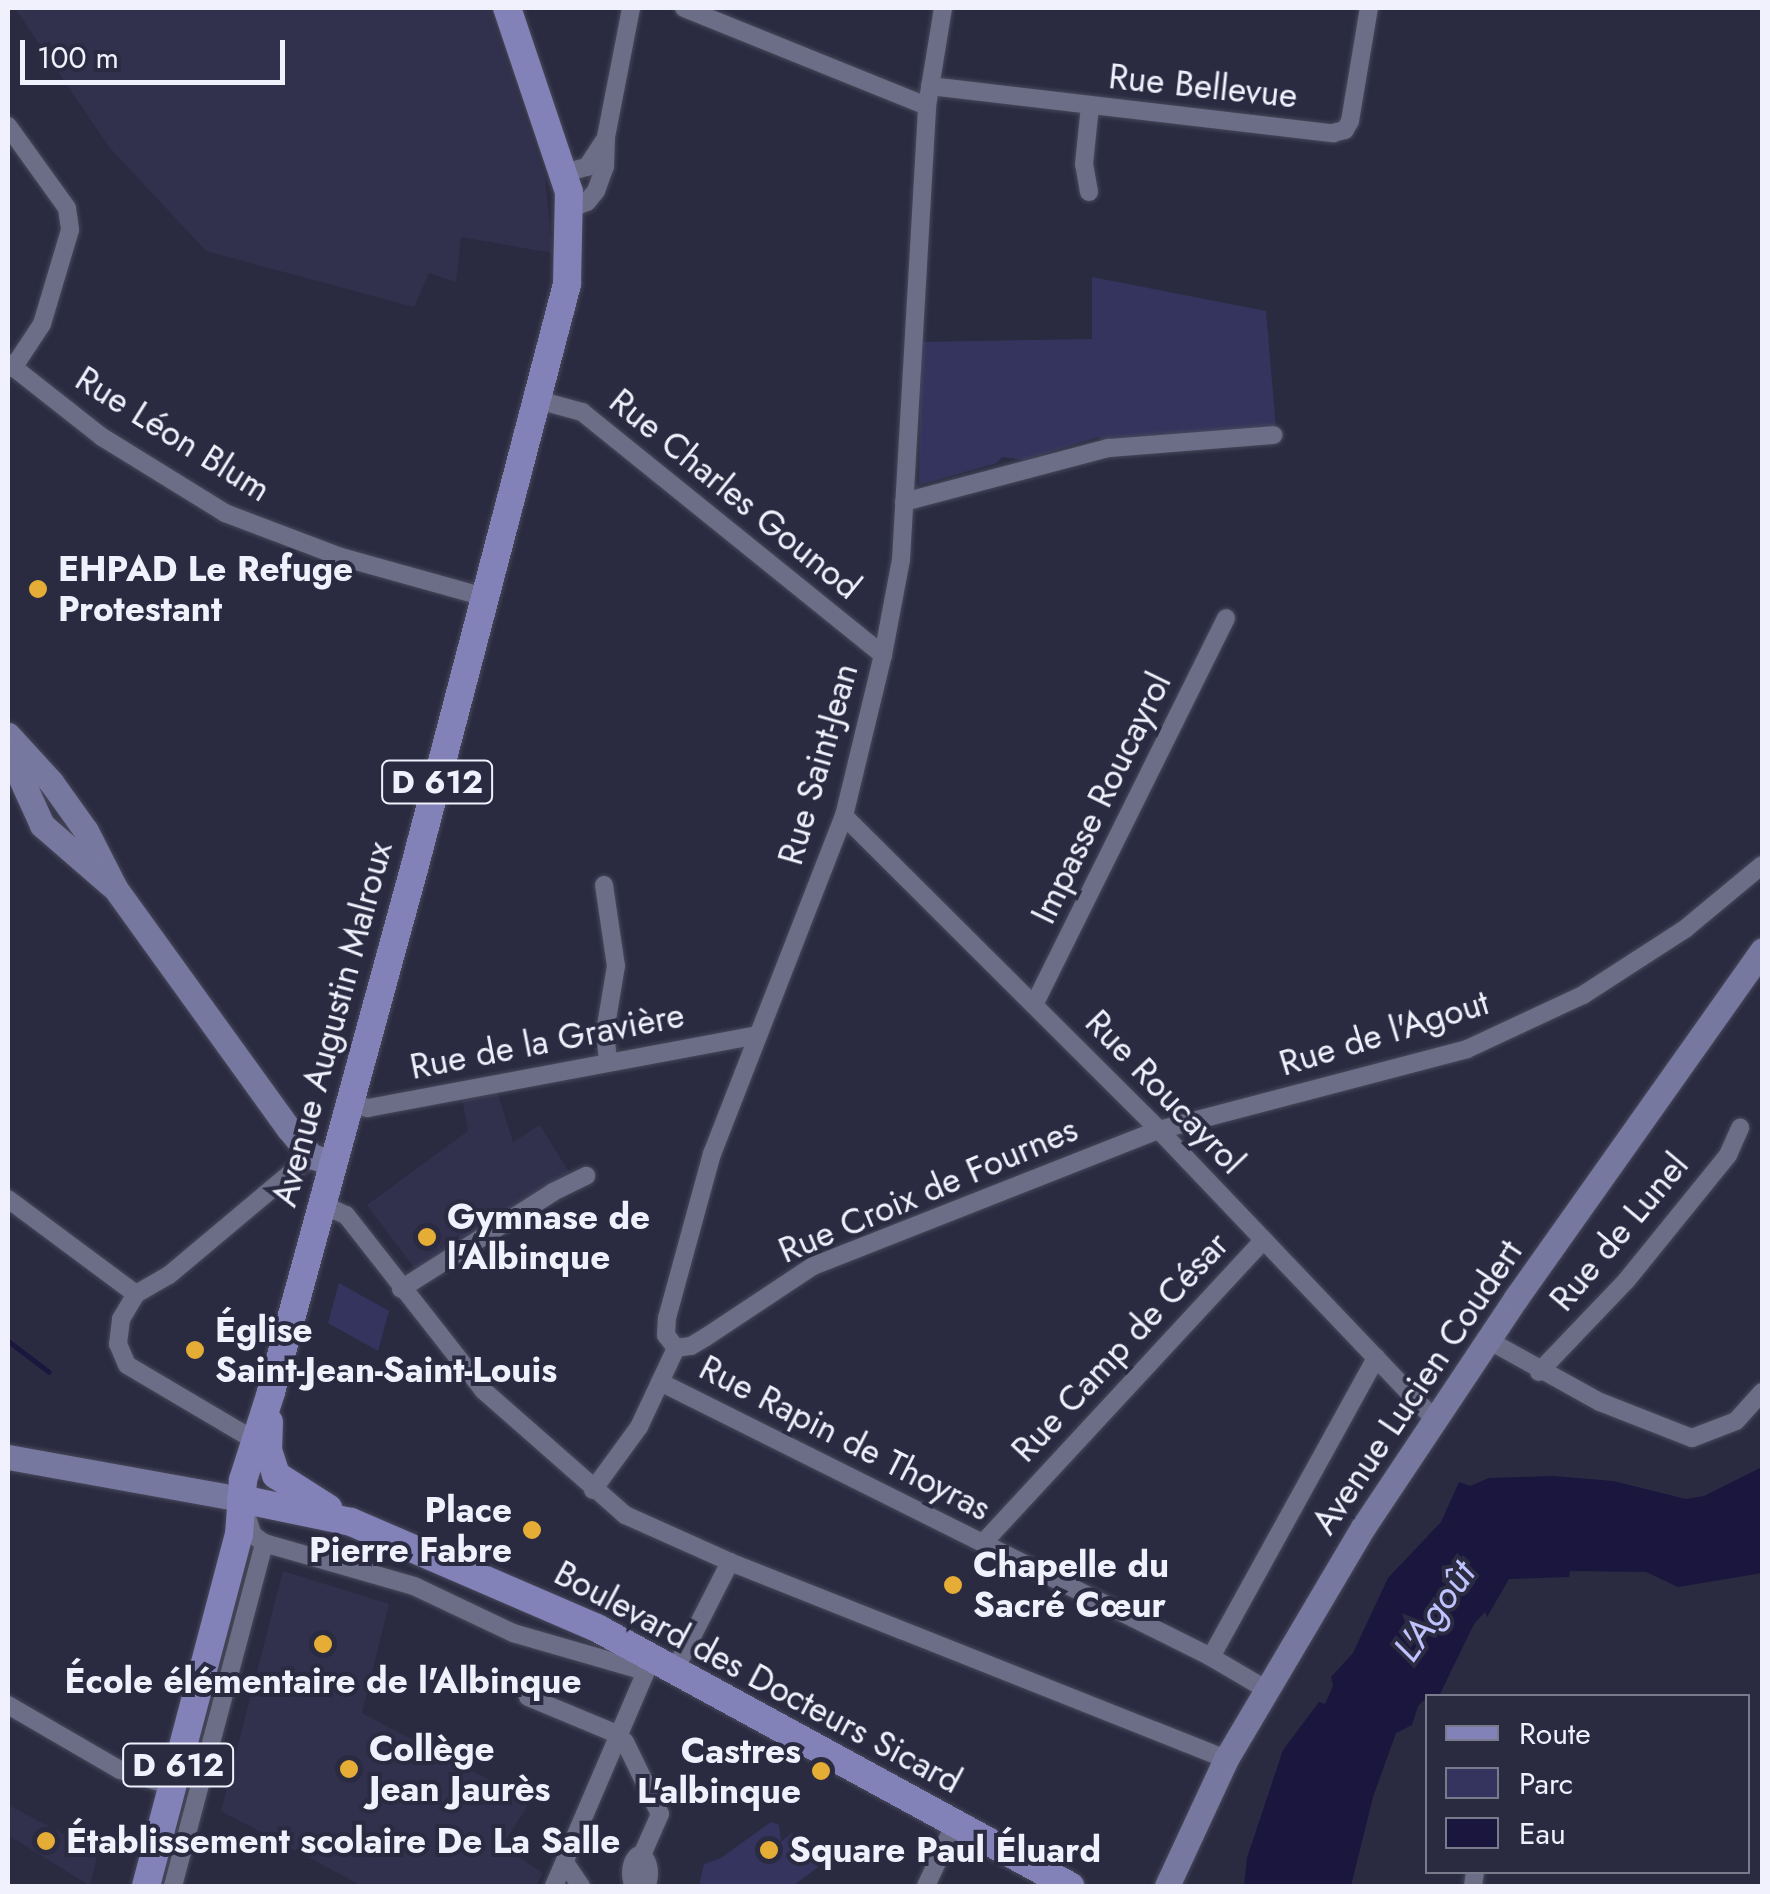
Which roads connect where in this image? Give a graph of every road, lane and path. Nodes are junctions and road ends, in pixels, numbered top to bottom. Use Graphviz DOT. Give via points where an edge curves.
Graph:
graph roads {
  1 [pos="507,8"];
  2 [pos="631,8"];
  3 [pos="684,8"];
  4 [pos="943,8"];
  5 [pos="1369,8"];
  6 [pos="930,86"];
  7 [pos="927,106"];
  8 [pos="1090,106"];
  9 [pos="8,126"];
  10 [pos="606,137"];
  11 [pos="564,173"];
  12 [pos="1089,192"];
  13 [pos="572,208"];
  14 [pos="10,365"];
  15 [pos="538,400"];
  16 [pos="1273,435"];
  17 [pos="904,502"];
  18 [pos="485,597"];
  19 [pos="1226,618"];
  20 [pos="883,656"];
  21 [pos="8,735"];
  22 [pos="8,750"];
  23 [pos="844,816"];
  24 [pos="1762,865"];
  25 [pos="604,885"];
  26 [pos="115,888"];
  27 [pos="1762,950"];
  28 [pos="1034,1006"];
  29 [pos="757,1035"];
  30 [pos="608,1060"];
  31 [pos="350,1104"];
  32 [pos="1740,1128"];
  33 [pos="1159,1130"];
  34 [pos="322,1160"];
  35 [pos="586,1176"];
  36 [pos="8,1200"];
  37 [pos="321,1204"];
  38 [pos="1264,1240"];
  39 [pos="401,1289"];
  40 [pos="136,1294"];
  41 [pos="1488,1340"];
  42 [pos="676,1348"];
  43 [pos="1376,1358"];
  44 [pos="1539,1372"];
  45 [pos="660,1382"];
  46 [pos="272,1392"];
  47 [pos="1762,1392"];
  48 [pos="1435,1420"];
  49 [pos="254,1440"];
  50 [pos="8,1457"];
  51 [pos="599,1495"];
  52 [pos="241,1500"];
  53 [pos="351,1522"];
  54 [pos="264,1543"];
  55 [pos="983,1543"];
  56 [pos="730,1562"];
  57 [pos="1211,1657"];
  58 [pos="658,1665"];
  59 [pos="1267,1690"];
  60 [pos="528,1697"];
  61 [pos="8,1705"];
  62 [pos="617,1734"];
  63 [pos="1226,1759"];
  64 [pos="172,1786"];
  65 [pos="956,1822"];
  66 [pos="642,1856"];
  67 [pos="566,1864"];
  68 [pos="146,1886"];
  69 [pos="174,1886"];
  70 [pos="554,1886"];
  71 [pos="581,1886"];
  72 [pos="926,1886"];
  73 [pos="1070,1886"];
  74 [pos="1167,1886"];
  1 -- 11 [label="main road, D 612"];
  2 -- 10 [label="street"];
  3 -- 7 [label="street"];
  4 -- 6 [label="street, Rue Saint-Jean"];
  5 -- 8 [label="street, Rue Bellevue" via="1344,130"];
  6 -- 7 [label="street, Rue Saint-Jean"];
  6 -- 8 [label="street, Rue Bellevue"];
  7 -- 17 [label="street, Rue Saint-Jean"];
  8 -- 12 [label="street" via="1084,164"];
  9 -- 14 [label="street" via="67,208 70,230 42,324"];
  10 -- 11 [label="street" via="587,166"];
  10 -- 13 [label="street" via="606,166 596,192"];
  11 -- 13 [label="main road, D 612"];
  13 -- 15 [label="main road, Avenue Augustin Malroux / D 612" via="567,284"];
  14 -- 18 [label="street, Rue Léon Blum" via="102,437 225,514 338,556"];
  15 -- 18 [label="main road, Avenue Augustin Malroux / D 612"];
  15 -- 20 [label="street, Rue Charles Gounod" via="582,412"];
  16 -- 17 [label="street" via="1109,448"];
  17 -- 20 [label="street, Rue Saint-Jean"];
  18 -- 31 [label="main road, Avenue Augustin Malroux / D 612"];
  19 -- 28 [label="street, Impasse Roucayrol"];
  20 -- 23 [label="street, Rue Saint-Jean"];
  21 -- 26 [label="main road" via="86,831"];
  22 -- 26 [label="main road" via="42,825"];
  23 -- 28 [label="street, Rue Roucayrol"];
  23 -- 29 [label="street, Rue Saint-Jean"];
  24 -- 33 [label="street, Rue de l'Agout" via="1685,929 1583,996 1467,1049"];
  25 -- 30 [label="street" via="624,967 605,1032"];
  26 -- 34 [label="main road"];
  27 -- 41 [label="main road, Avenue Lucien Coudert"];
  28 -- 33 [label="street, Rue Roucayrol"];
  29 -- 30 [label="street, Rue de la Gravière"];
  29 -- 42 [label="street, Rue Saint-Jean" via="712,1154 667,1318 666,1335"];
  30 -- 31 [label="street, Rue de la Gravière" via="368,1108"];
  31 -- 34 [label="main road, Avenue Augustin Malroux / D 612"];
  32 -- 44 [label="street, Rue de Lunel" via="1728,1155 1626,1281"];
  33 -- 38 [label="street, Rue Roucayrol"];
  33 -- 42 [label="street, Rue Croix de Fournes" via="829,1259 691,1346"];
  34 -- 37 [label="main road, Avenue Augustin Malroux / D 612"];
  34 -- 40 [label="street"];
  35 -- 39 [label="street"];
  36 -- 40 [label="street"];
  37 -- 39 [label="street" via="346,1215"];
  37 -- 46 [label="main road, Avenue Augustin Malroux / D 612"];
  38 -- 43 [label="street, Rue Roucayrol"];
  38 -- 55 [label="street, Rue Camp de César"];
  39 -- 51 [label="street" via="484,1391"];
  40 -- 49 [label="street" via="118,1332 127,1365"];
  41 -- 44 [label="street"];
  41 -- 48 [label="main road, Avenue Lucien Coudert"];
  42 -- 45 [label="street"];
  43 -- 48 [label="street, Rue Roucayrol"];
  43 -- 57 [label="street"];
  44 -- 47 [label="street" via="1692,1438 1736,1421"];
  45 -- 51 [label="street"];
  45 -- 55 [label="street, Rue Rapin de Thoyras"];
  46 -- 49 [label="main road, D 612"];
  46 -- 53 [label="main road, Boulevard des Docteurs Sicard" via="271,1468"];
  48 -- 59 [label="main road, Avenue Lucien Coudert"];
  49 -- 52 [label="main road, D 612"];
  50 -- 52 [label="main road"];
  51 -- 56 [label="street" via="625,1515"];
  52 -- 53 [label="main road, Boulevard des Docteurs Sicard"];
  52 -- 54 [label="street" via="253,1535"];
  52 -- 64 [label="main road, D 612" via="239,1535"];
  53 -- 58 [label="main road, Boulevard des Docteurs Sicard"];
  54 -- 58 [label="street" via="414,1586 518,1634"];
  54 -- 69 [label="street"];
  55 -- 57 [label="street, Rue Rapin de Thoyras"];
  56 -- 58 [label="street"];
  56 -- 63 [label="street"];
  57 -- 59 [label="street, Rue Rapin de Thoyras"];
  58 -- 62 [label="street"];
  58 -- 65 [label="main road, Boulevard des Docteurs Sicard"];
  59 -- 63 [label="main road, Avenue Lucien Coudert"];
  60 -- 62 [label="street"];
  61 -- 64 [label="street" via="120,1770"];
  62 -- 66 [label="street" via="660,1814"];
  62 -- 67 [label="street"];
  63 -- 74 [label="main road, Avenue Lucien Coudert"];
  64 -- 68 [label="main road, D 612"];
  65 -- 72 [label="street"];
  65 -- 73 [label="main road, Boulevard des Docteurs Sicard"];
  67 -- 70 [label="street"];
  67 -- 71 [label="street"];
}
